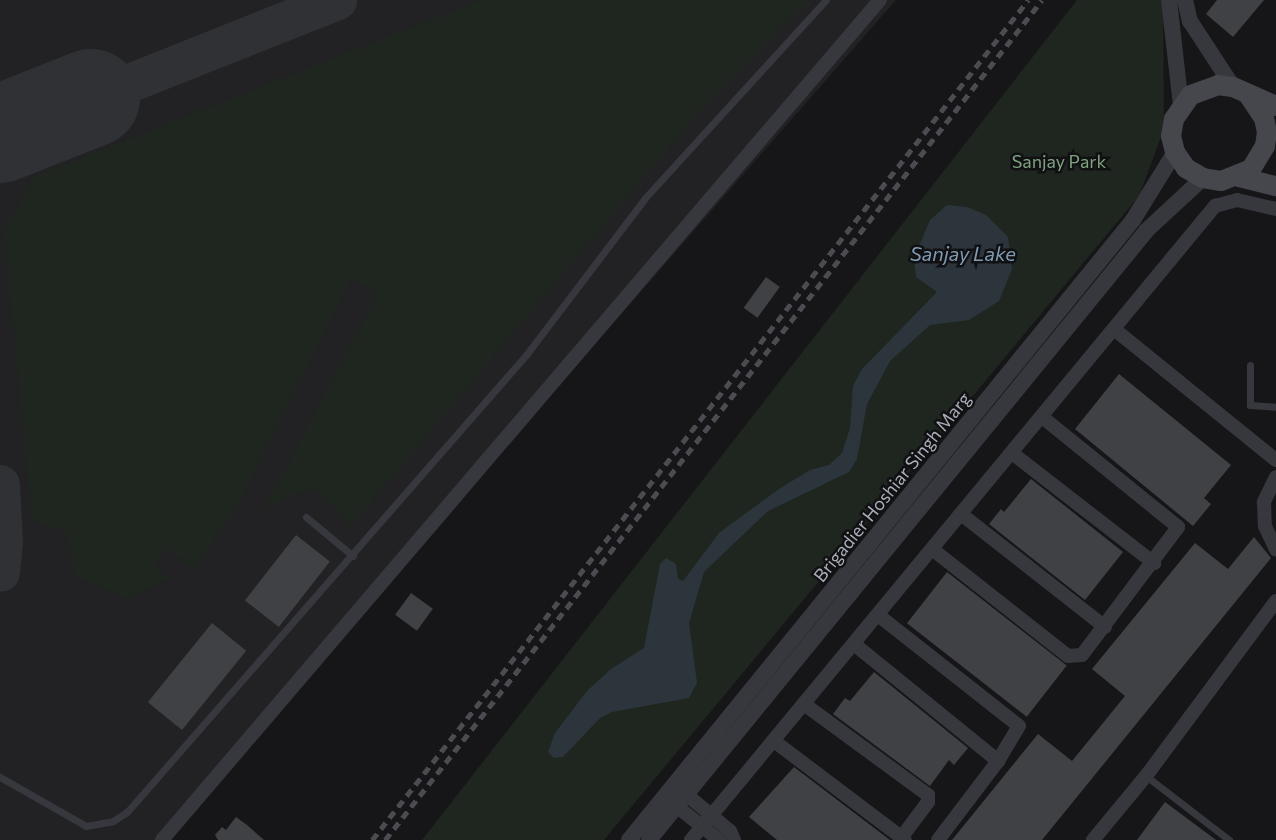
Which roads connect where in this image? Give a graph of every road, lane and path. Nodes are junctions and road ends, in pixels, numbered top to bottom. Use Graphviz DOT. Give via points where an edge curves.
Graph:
graph roads {
  1 [pos="826,0"];
  2 [pos="880,0"];
  3 [pos="1168,0"];
  4 [pos="1185,0"];
  5 [pos="1241,92"];
  6 [pos="1181,105"];
  7 [pos="1276,106"];
  8 [pos="1175,152"];
  9 [pos="1239,177"];
  10 [pos="1203,178"];
  11 [pos="1276,186"];
  12 [pos="1276,209"];
  13 [pos="1114,329"];
  14 [pos="1250,365"];
  15 [pos="1276,407"];
  16 [pos="1042,417"];
  17 [pos="1012,453"];
  18 [pos="1276,460"];
  19 [pos="1276,477"];
  20 [pos="961,514"];
  21 [pos="306,517"];
  22 [pos="932,549"];
  23 [pos="1276,550"];
  24 [pos="353,556"];
  25 [pos="1154,563"];
  26 [pos="1276,601"];
  27 [pos="878,615"];
  28 [pos="1105,627"];
  29 [pos="854,644"];
  30 [pos="804,704"];
  31 [pos="774,741"];
  32 [pos="998,761"];
  33 [pos="1146,776"];
  34 [pos="0,777"];
  35 [pos="676,796"];
  36 [pos="706,822"];
  37 [pos="903,839"];
  38 [pos="162,840"];
  39 [pos="629,840"];
  40 [pos="649,840"];
  41 [pos="691,840"];
  42 [pos="719,840"];
  43 [pos="734,840"];
  44 [pos="938,840"];
  45 [pos="1093,840"];
  46 [pos="1229,840"];
  1 -- 24 [label="lane" via="645,198 526,355"];
  2 -- 38 [label="street"];
  3 -- 6 [label="street"];
  4 -- 5 [label="street" via="1190,21"];
  5 -- 6 [label="main road" via="1204,88"];
  5 -- 7 [label="main road"];
  5 -- 9 [label="main road" via="1264,118 1265,146 1251,169"];
  6 -- 8 [label="main road" via="1174,119"];
  8 -- 10 [label="main road" via="1186,168"];
  8 -- 35 [label="street, Brigadier Hoshiar Singh Marg" via="1125,229"];
  9 -- 10 [label="main road" via="1221,181"];
  9 -- 11 [label="main road"];
  10 -- 35 [label="street, Brigadier Hoshiar Singh Marg" via="1147,230"];
  12 -- 13 [label="street" via="1238,200 1215,206"];
  13 -- 16 [label="street"];
  13 -- 18 [label="street"];
  14 -- 15 [label="lane" via="1250,405"];
  16 -- 17 [label="street"];
  16 -- 25 [label="street" via="1175,521 1177,532"];
  17 -- 20 [label="street"];
  17 -- 25 [label="street"];
  19 -- 23 [label="street" via="1264,502 1265,526"];
  20 -- 22 [label="street"];
  20 -- 28 [label="street"];
  21 -- 24 [label="lane"];
  22 -- 27 [label="street"];
  22 -- 28 [label="street" via="1068,656 1082,655"];
  24 -- 34 [label="lane" via="127,812 113,821 86,826"];
  25 -- 28 [label="street"];
  26 -- 33 [label="street"];
  27 -- 29 [label="street"];
  27 -- 32 [label="street" via="1014,720 1018,732"];
  29 -- 30 [label="street"];
  29 -- 32 [label="street"];
  30 -- 31 [label="street"];
  30 -- 37 [label="street" via="928,795 928,802"];
  31 -- 36 [label="street"];
  31 -- 37 [label="street"];
  32 -- 44 [label="street"];
  33 -- 45 [label="street"];
  33 -- 46 [label="lane"];
  35 -- 36 [label="street"];
  35 -- 39 [label="street, Brigadier Hoshiar Singh Marg"];
  35 -- 40 [label="street, Brigadier Hoshiar Singh Marg"];
  36 -- 41 [label="street"];
  36 -- 42 [label="street"];
  36 -- 43 [label="street" via="730,831"];
}
